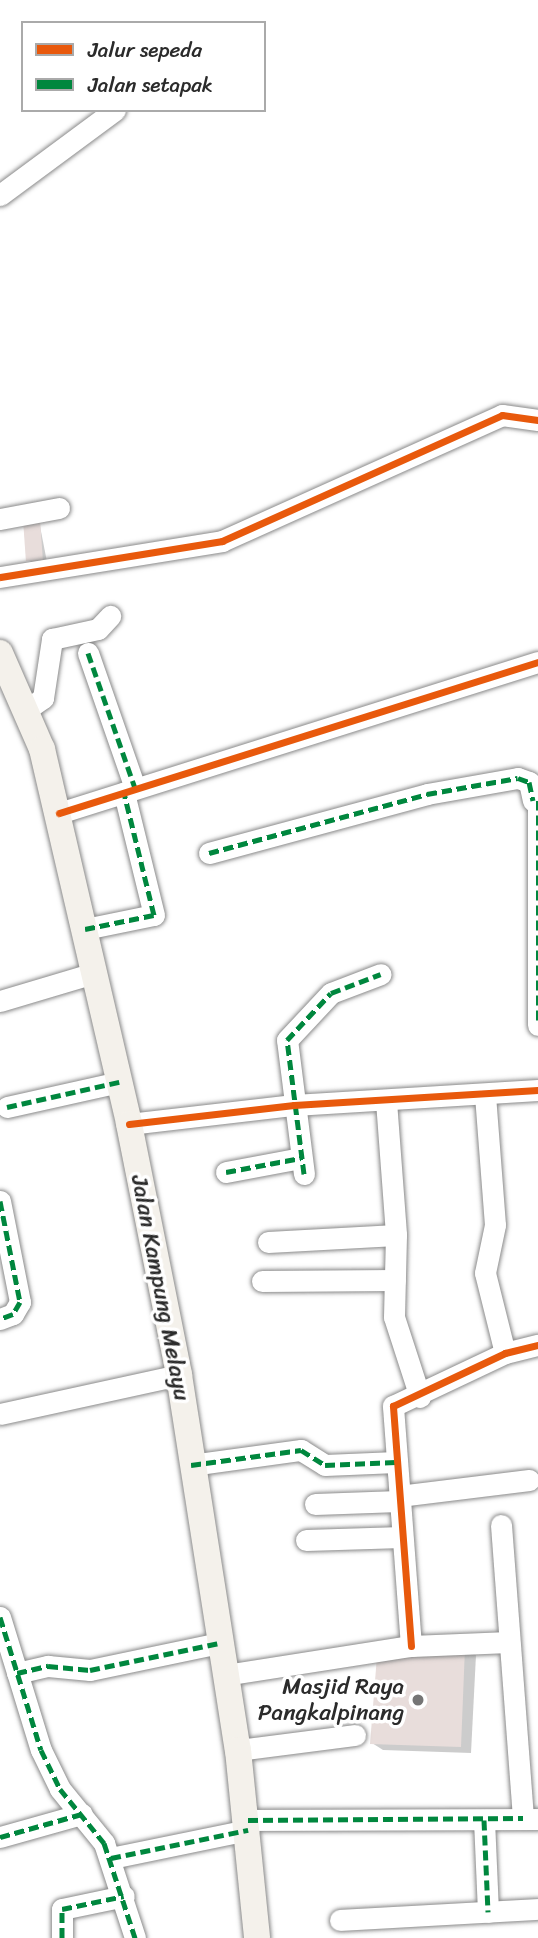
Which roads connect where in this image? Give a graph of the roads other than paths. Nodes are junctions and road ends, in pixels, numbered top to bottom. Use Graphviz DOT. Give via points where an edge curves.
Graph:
graph roads {
  1 [pos="112,112"];
  2 [pos="0,195"];
  3 [pos="538,420"];
  4 [pos="60,508"];
  5 [pos="0,519"];
  6 [pos="0,577"];
  7 [pos="110,616"];
  8 [pos="0,653"];
  9 [pos="88,653"];
  10 [pos="538,662"];
  11 [pos="26,710"];
  12 [pos="130,790"];
  13 [pos="536,801"];
  14 [pos="59,813"];
  15 [pos="209,853"];
  16 [pos="85,929"];
  17 [pos="94,973"];
  18 [pos="381,974"];
  19 [pos="0,1001"];
  20 [pos="538,1025"];
  21 [pos="119,1082"];
  22 [pos="538,1090"];
  23 [pos="485,1095"];
  24 [pos="386,1101"];
  25 [pos="294,1105"];
  26 [pos="7,1107"];
  27 [pos="129,1124"];
  28 [pos="226,1172"];
  29 [pos="1,1211"];
  30 [pos="397,1235"];
  31 [pos="268,1242"];
  32 [pos="395,1280"];
  33 [pos="262,1281"];
  34 [pos="0,1319"];
  35 [pos="538,1345"];
  36 [pos="505,1353"];
  37 [pos="179,1375"];
  38 [pos="420,1397"];
  39 [pos="0,1414"];
  40 [pos="396,1462"];
  41 [pos="191,1465"];
  42 [pos="529,1480"];
  43 [pos="399,1498"];
  44 [pos="315,1504"];
  45 [pos="502,1525"];
  46 [pos="402,1537"];
  47 [pos="306,1540"];
  48 [pos="0,1617"];
  49 [pos="509,1642"];
  50 [pos="219,1643"];
  51 [pos="411,1646"];
  52 [pos="17,1673"];
  53 [pos="225,1675"];
  54 [pos="528,1705"];
  55 [pos="355,1735"];
  56 [pos="238,1750"];
  57 [pos="82,1814"];
  58 [pos="530,1819"];
  59 [pos="484,1820"];
  60 [pos="248,1825"];
  61 [pos="0,1837"];
  62 [pos="111,1858"];
  63 [pos="124,1896"];
  64 [pos="538,1909"];
  65 [pos="488,1912"];
  66 [pos="340,1920"];
  67 [pos="62,1938"];
  68 [pos="135,1938"];
  69 [pos="257,1938"];
  1 -- 2 [label="street"];
  3 -- 6 [label="street" via="502,415 222,541"];
  4 -- 5 [label="street"];
  7 -- 11 [label="street" via="98,629 52,639 43,698"];
  8 -- 11 [label="main road, Jalan Kampung Melayu"];
  9 -- 12 [label="street"];
  10 -- 12 [label="street"];
  11 -- 14 [label="main road, Jalan Kampung Melayu"];
  12 -- 14 [label="street"];
  12 -- 16 [label="street" via="154,915"];
  13 -- 15 [label="street" via="529,782 518,778 427,794"];
  13 -- 20 [label="street"];
  14 -- 16 [label="main road, Jalan Kampung Melayu"];
  16 -- 17 [label="main road, Jalan Kampung Melayu"];
  17 -- 19 [label="street"];
  17 -- 21 [label="main road, Jalan Kampung Melayu"];
  18 -- 25 [label="street" via="331,993 294,1028 285,1059"];
  21 -- 26 [label="street"];
  21 -- 27 [label="main road, Jalan Kampung Melayu"];
  22 -- 23 [label="street"];
  23 -- 24 [label="street"];
  23 -- 36 [label="street" via="495,1225 485,1273"];
  24 -- 25 [label="street"];
  24 -- 30 [label="street"];
  25 -- 27 [label="street"];
  25 -- 28 [label="street" via="303,1166"];
  27 -- 37 [label="main road, Jalan Kampung Melayu"];
  29 -- 34 [label="street" via="20,1302"];
  30 -- 31 [label="street"];
  30 -- 32 [label="street"];
  32 -- 33 [label="street"];
  32 -- 38 [label="street" via="400,1350"];
  35 -- 36 [label="street"];
  36 -- 38 [label="street"];
  37 -- 39 [label="street"];
  37 -- 41 [label="main road, Jalan Kampung Melayu"];
  38 -- 40 [label="street" via="393,1406"];
  40 -- 41 [label="street" via="325,1465 301,1450"];
  40 -- 43 [label="street"];
  41 -- 50 [label="main road, Jalan Kampung Melayu"];
  42 -- 43 [label="street"];
  43 -- 44 [label="street"];
  43 -- 46 [label="street"];
  45 -- 49 [label="street"];
  46 -- 47 [label="street"];
  46 -- 51 [label="street"];
  48 -- 52 [label="street"];
  49 -- 51 [label="street"];
  49 -- 54 [label="street"];
  50 -- 52 [label="street" via="90,1670 48,1665"];
  50 -- 53 [label="main road, Jalan Kampung Melayu"];
  51 -- 53 [label="street"];
  52 -- 57 [label="street" via="53,1777"];
  53 -- 56 [label="main road, Jalan Kampung Melayu"];
  54 -- 58 [label="street"];
  55 -- 56 [label="street"];
  56 -- 60 [label="main road, Jalan Kampung Melayu"];
  57 -- 61 [label="street"];
  57 -- 62 [label="street"];
  58 -- 59 [label="street"];
  59 -- 60 [label="street"];
  59 -- 65 [label="street"];
  60 -- 62 [label="street"];
  60 -- 69 [label="main road, Jalan Kampung Melayu"];
  62 -- 63 [label="street"];
  63 -- 67 [label="street" via="62,1909"];
  63 -- 68 [label="street"];
  64 -- 65 [label="street"];
  65 -- 66 [label="street"];
}
